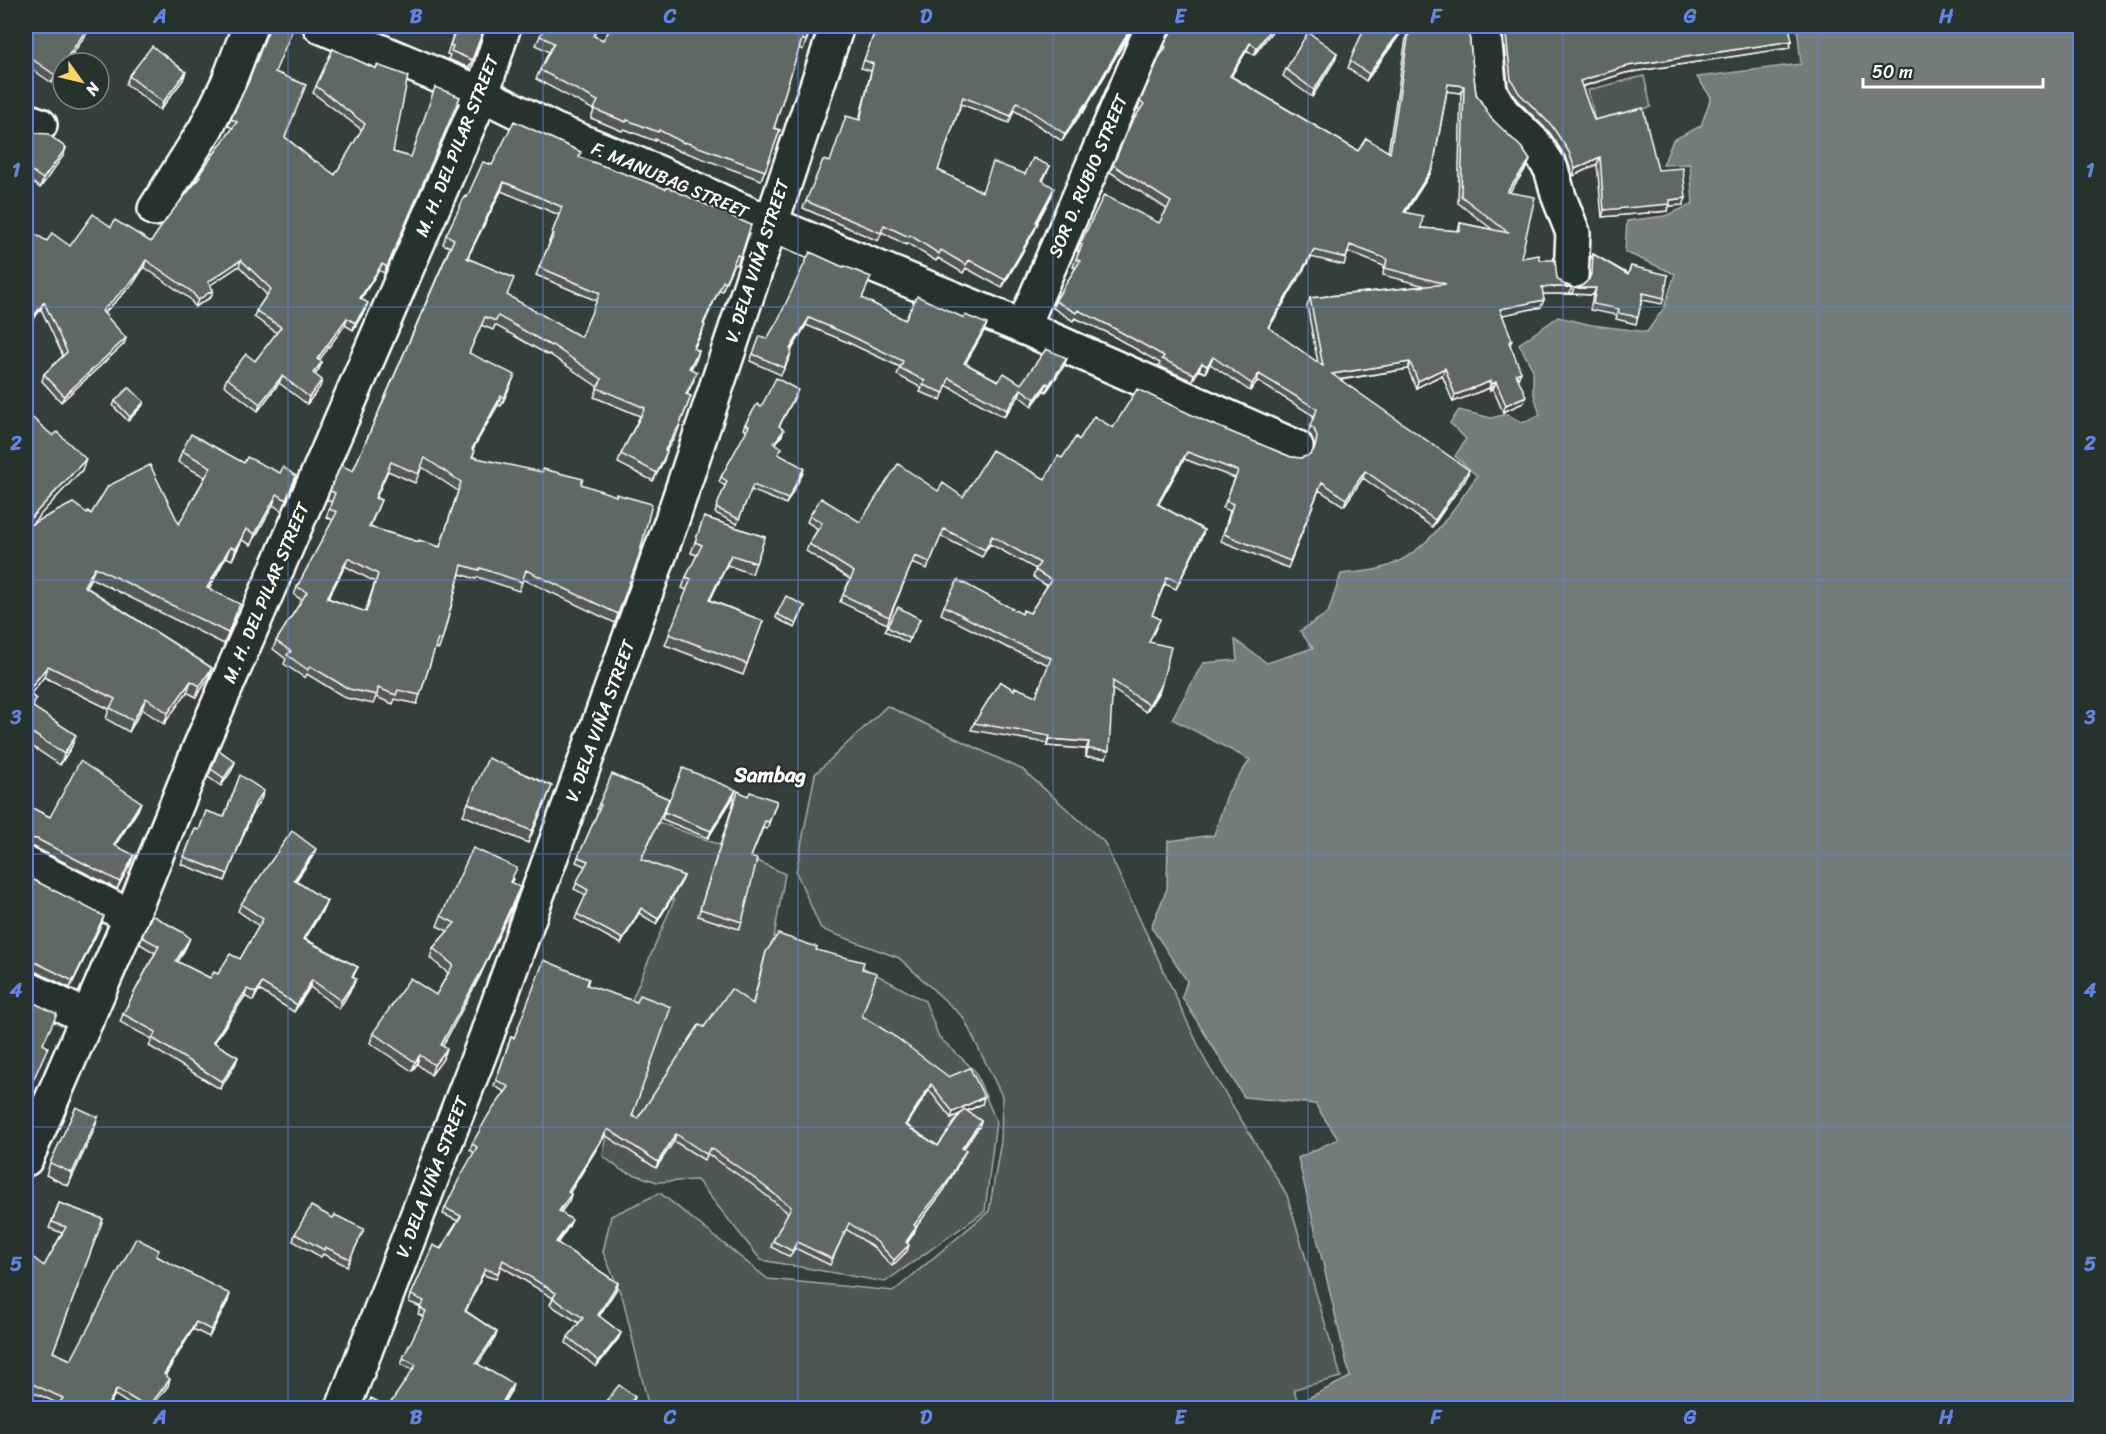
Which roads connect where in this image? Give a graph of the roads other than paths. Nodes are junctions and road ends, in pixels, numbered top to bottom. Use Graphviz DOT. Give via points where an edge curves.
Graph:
graph roads {
  1 [pos="250,26"];
  2 [pos="320,26"];
  3 [pos="504,26"];
  4 [pos="837,26"];
  5 [pos="1153,26"];
  6 [pos="1483,26"];
  7 [pos="482,93"];
  8 [pos="155,209"];
  9 [pos="769,223"];
  10 [pos="1571,276"];
  11 [pos="1023,327"];
  12 [pos="1296,447"];
  13 [pos="26,864"];
  14 [pos="131,917"];
  15 [pos="26,988"];
  16 [pos="87,1017"];
  17 [pos="26,1159"];
  18 [pos="343,1408"];
  1 -- 8 [label="street" via="206,128"];
  2 -- 7 [label="street, F. MANUBAG STREET"];
  3 -- 7 [label="street, M. H. DEL PILAR STREET"];
  4 -- 9 [label="street, V. DELA VIÑA STREET"];
  5 -- 11 [label="street, SOR D. RUBIO STREET"];
  6 -- 10 [label="street" via="1490,92 1502,112 1534,143 1551,169 1573,232"];
  7 -- 9 [label="street, F. MANUBAG STREET" via="554,130"];
  7 -- 14 [label="street, M. H. DEL PILAR STREET" via="200,747"];
  9 -- 11 [label="street, F. MANUBAG STREET"];
  9 -- 18 [label="street, V. DELA VIÑA STREET" via="673,517 556,843 485,1040"];
  11 -- 12 [label="street, F. MANUBAG STREET"];
  13 -- 14 [label="street"];
  14 -- 16 [label="street, M. H. DEL PILAR STREET"];
  15 -- 16 [label="street"];
  16 -- 17 [label="street, M. H. DEL PILAR STREET"];
}
